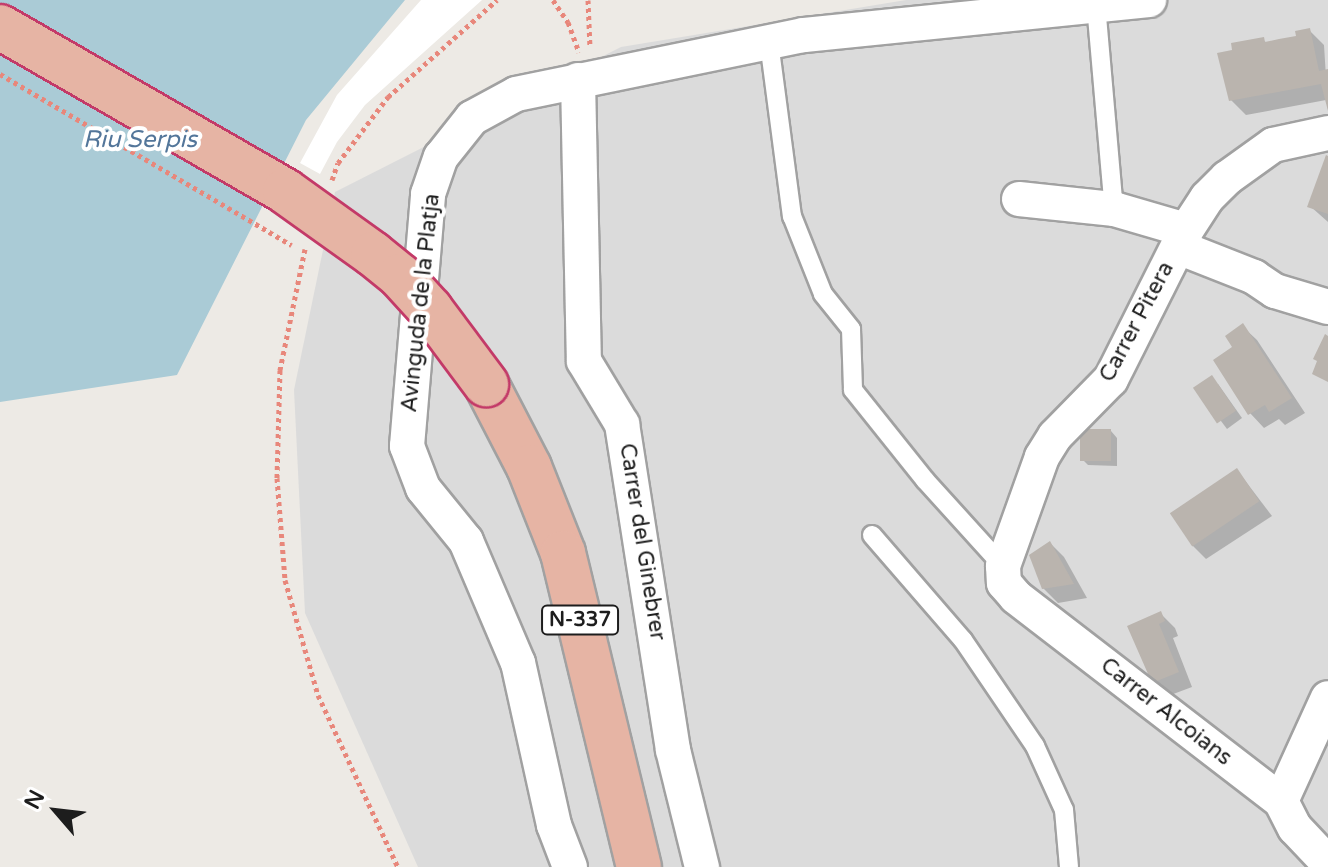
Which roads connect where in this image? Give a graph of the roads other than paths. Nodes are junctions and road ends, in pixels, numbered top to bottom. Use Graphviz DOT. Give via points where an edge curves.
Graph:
graph roads {
  1 [pos="1149,0"];
  2 [pos="1096,5"];
  3 [pos="0,27"];
  4 [pos="769,42"];
  5 [pos="585,79"];
  6 [pos="1328,133"];
  7 [pos="1019,199"];
  8 [pos="1114,209"];
  9 [pos="1182,238"];
  10 [pos="1328,307"];
  11 [pos="872,535"];
  12 [pos="1003,566"];
  13 [pos="1328,698"];
  14 [pos="1281,801"];
  15 [pos="1328,863"];
  16 [pos="570,867"];
  17 [pos="639,867"];
  18 [pos="702,867"];
  19 [pos="1069,867"];
  1 -- 2 [label="street, Avinguda de la Platja"];
  2 -- 4 [label="street, Avinguda de la Platja"];
  2 -- 8 [label="lane"];
  3 -- 17 [label="highway, N-337, bridge" via="285,191 373,254 430,309 486,384 529,467 563,553"];
  4 -- 5 [label="street, Avinguda de la Platja"];
  4 -- 12 [label="lane" via="792,216 823,294 851,329 853,390"];
  5 -- 16 [label="street, Avinguda de la Platja" via="516,94 472,118 441,157 428,194 407,446 423,488 466,541 518,663 554,825"];
  5 -- 18 [label="street, Carrer del Ginebrer" via="584,361 622,424 673,750"];
  6 -- 9 [label="street, Carrer Pitera" via="1273,145 1254,158 1207,198"];
  7 -- 8 [label="street"];
  8 -- 9 [label="street"];
  9 -- 10 [label="street" via="1275,291"];
  9 -- 12 [label="street, Carrer Pitera" via="1111,379 1055,436 1042,457"];
  11 -- 19 [label="lane" via="963,640 1035,746 1064,810"];
  12 -- 14 [label="street, Carrer Alcoians" via="1004,583 1016,597"];
  13 -- 14 [label="street"];
  14 -- 15 [label="street, Carrer Alcoians" via="1295,828"];
}
